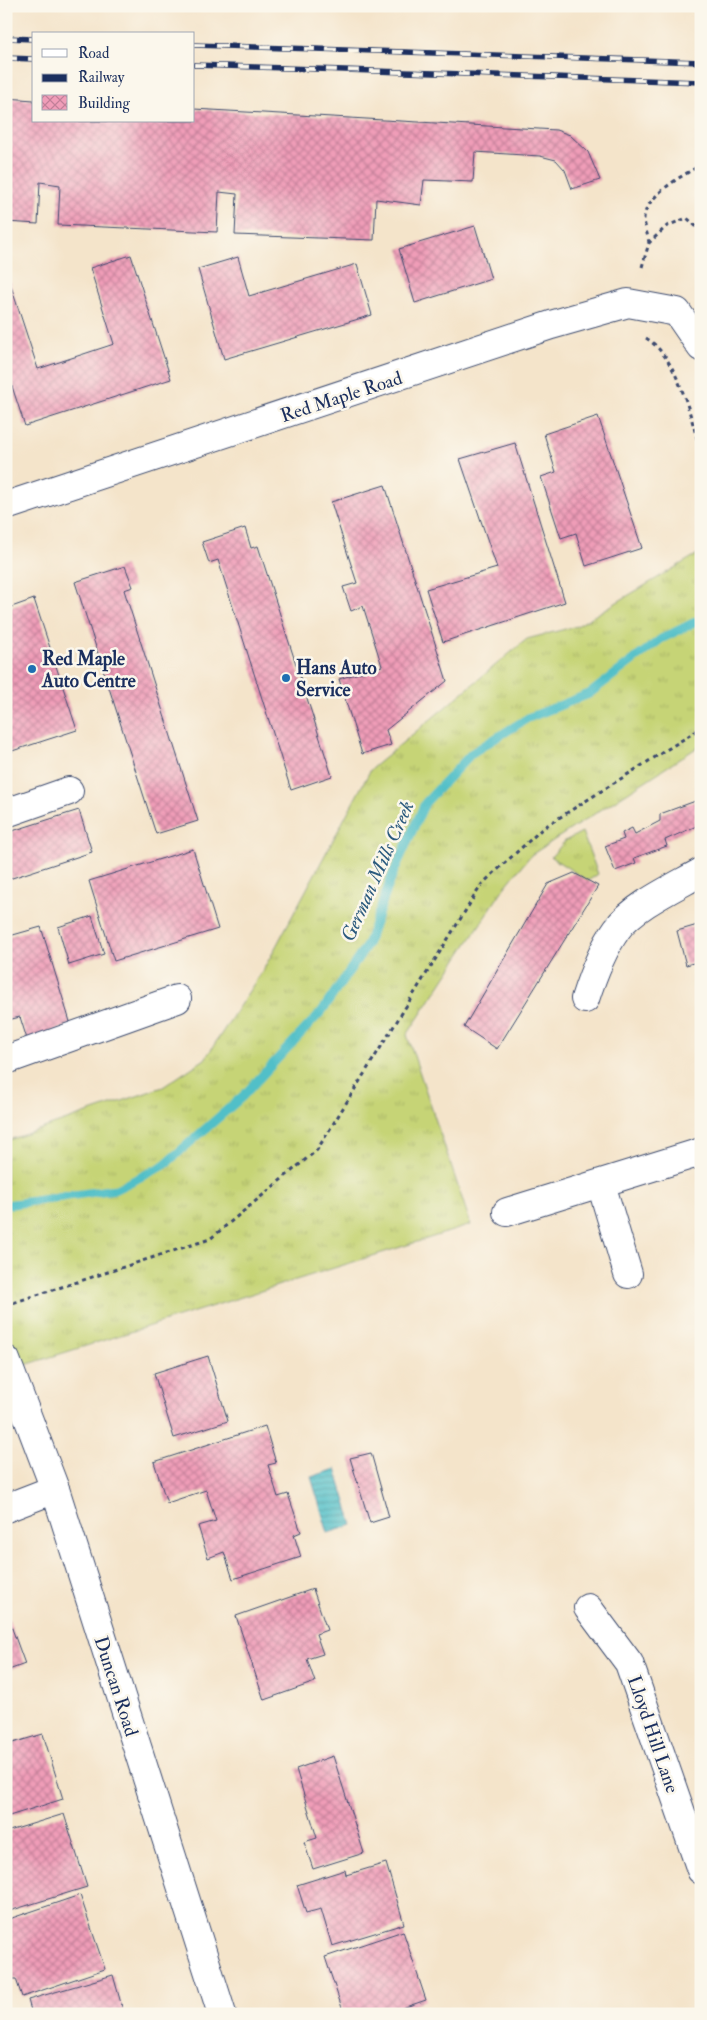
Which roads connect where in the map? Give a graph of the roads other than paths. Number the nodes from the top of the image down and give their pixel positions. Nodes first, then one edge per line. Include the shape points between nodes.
1 (701, 347) edge
2 (6, 506) edge
3 (69, 791) dead end
4 (6, 813) edge
5 (701, 872) edge
6 (177, 999) dead end
7 (584, 999) dead end
8 (6, 1060) edge
9 (701, 1152) edge
10 (601, 1184) junction
11 (507, 1212) dead end
12 (628, 1274) dead end
13 (6, 1360) edge
14 (55, 1489) junction
15 (6, 1508) edge
16 (588, 1608) dead end
17 (701, 1870) edge
18 (222, 2014) edge

1 - 2 street, Red Maple Road via 678,312 628,303 551,325
3 - 4 street
5 - 7 street via 646,903 618,927 597,963
6 - 8 street
9 - 10 street
10 - 11 street
10 - 12 street
13 - 14 street, Duncan Road
14 - 15 street
14 - 18 street, Duncan Road
16 - 17 street, Lloyd Hill Lane via 629,1663

